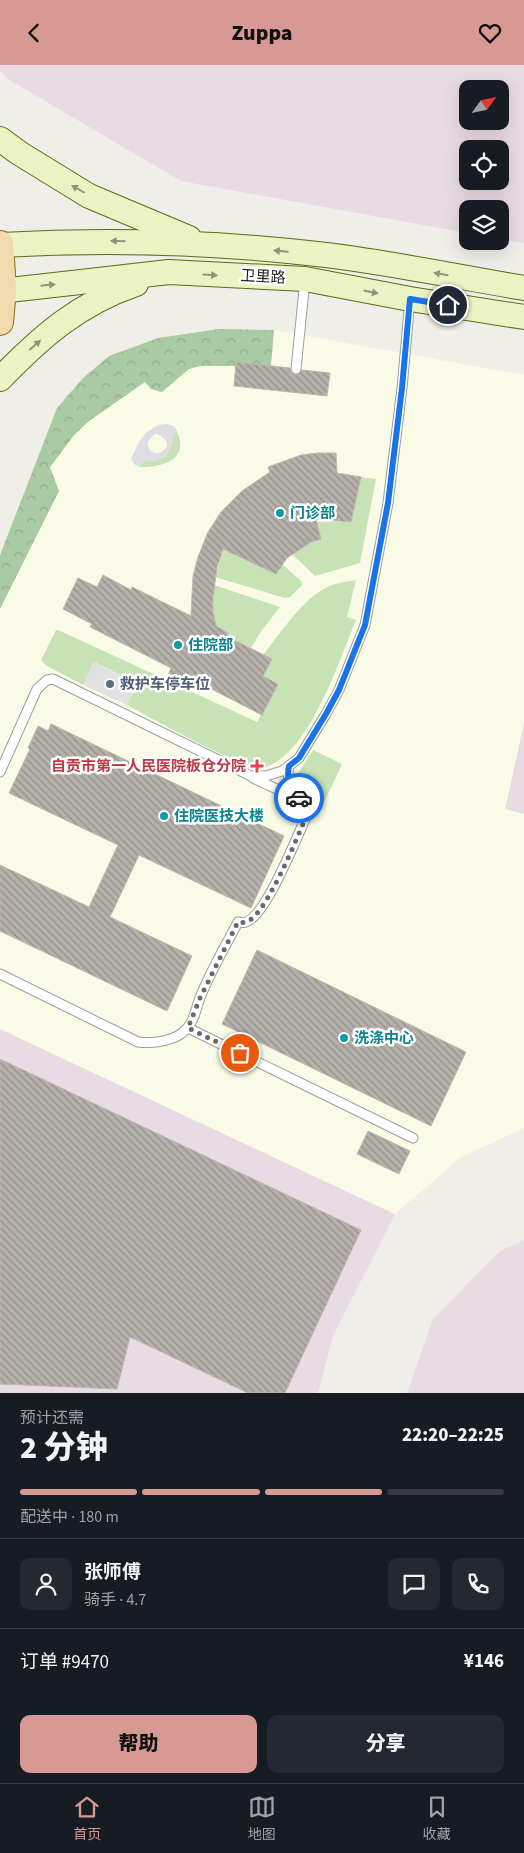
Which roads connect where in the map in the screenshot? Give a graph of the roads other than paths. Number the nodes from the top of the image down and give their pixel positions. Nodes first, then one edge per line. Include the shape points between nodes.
1 (0, 139) edge
2 (202, 244) junction
3 (0, 245) edge
4 (169, 273) junction
5 (305, 279) junction
6 (524, 288) edge
7 (1, 291) edge
8 (410, 299) junction
9 (524, 317) edge
10 (0, 322) edge
11 (296, 369) dead end
12 (0, 379) edge
13 (289, 766) junction
14 (0, 772) edge
15 (251, 776) junction
16 (302, 802) junction
17 (0, 974) edge
18 (188, 1028) junction
19 (413, 1138) dead end

2 -> 1 main road via 89,196
2 -> 3 main road, 卫里路 via 98,241
6 -> 2 main road, 卫里路 via 326,255
3 - 7 main road
4 -> 5 main road, 卫里路
7 -> 4 main road, 卫里路
12 -> 4 main road via 33,345 91,302
5 -> 8 main road, 卫里路
5 - 11 lane
7 - 10 main road
8 - 9 main road, 卫里路
8 - 13 lane via 388,503 365,625 339,690 299,758
13 - 15 lane via 266,776
13 - 16 lane via 288,780
14 - 15 lane via 37,689 53,679
15 - 16 lane
16 - 18 lane via 307,815 267,901 252,918 238,922
17 - 18 lane via 138,1042 160,1041 177,1036
18 - 19 lane

